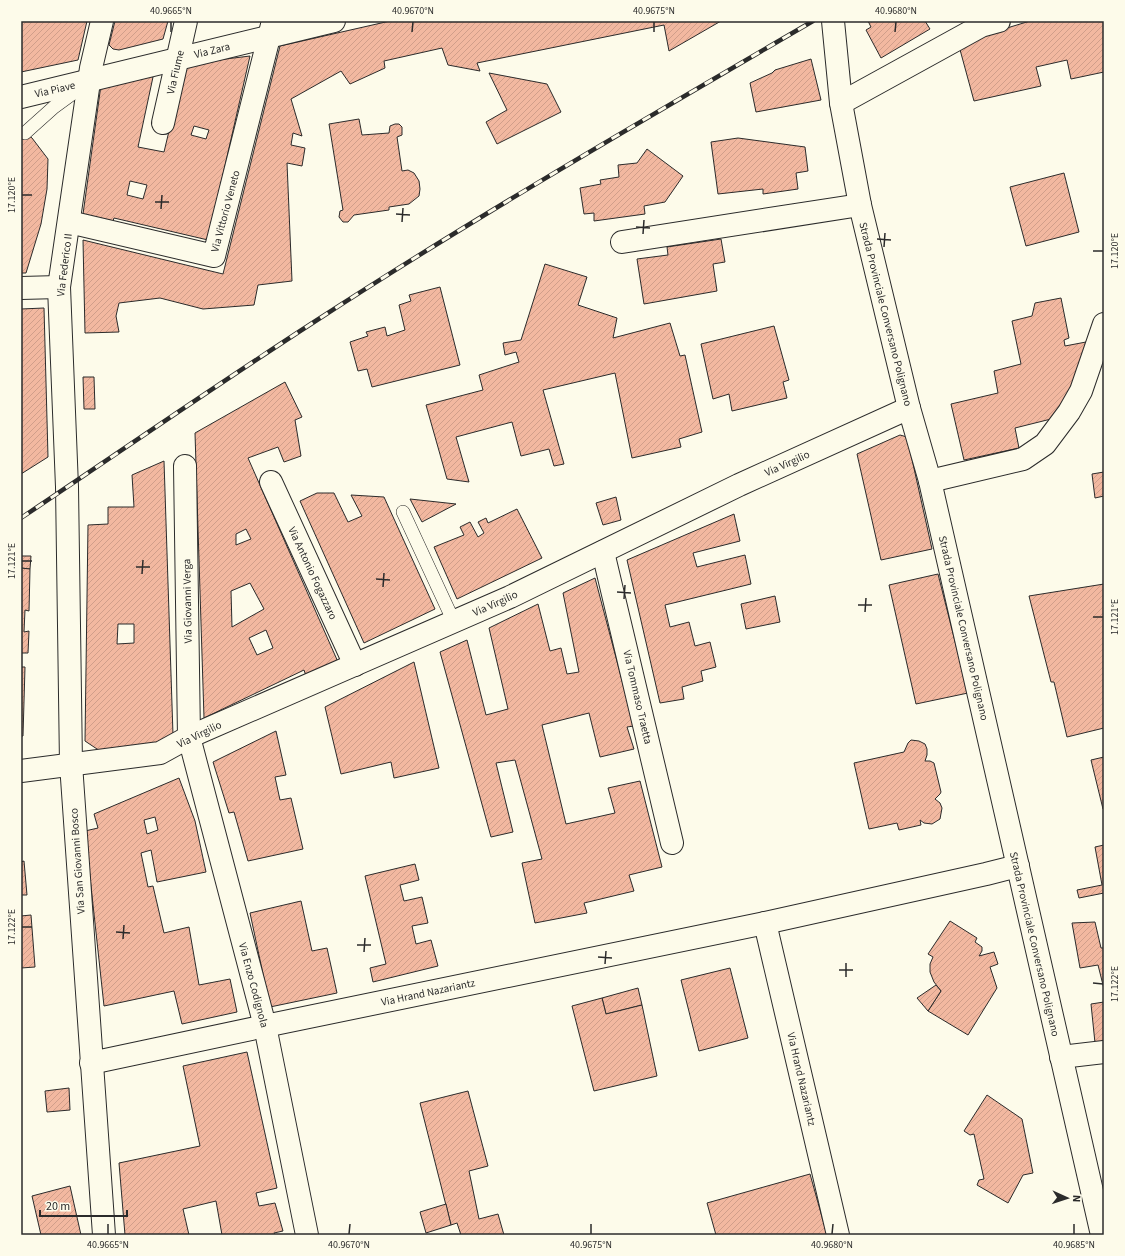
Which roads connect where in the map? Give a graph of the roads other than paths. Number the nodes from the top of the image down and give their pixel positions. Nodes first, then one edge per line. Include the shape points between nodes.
1 (102, 21) edge
2 (186, 21) edge
3 (334, 21) edge
4 (833, 21) edge
5 (999, 21) edge
6 (271, 29) edge
7 (178, 58) junction
8 (90, 74) junction
9 (21, 97) edge
10 (841, 103) junction
11 (163, 123) dead end
12 (25, 132) dead end
13 (860, 205) junction
14 (69, 222) junction
15 (622, 242) dead end
16 (59, 287) junction
17 (21, 288) edge
18 (1104, 324) edge
19 (909, 408) junction
20 (185, 466) dead end
21 (930, 481) junction
22 (271, 482) dead end
23 (68, 487) joint
24 (403, 512) dead end
25 (603, 552) junction
26 (454, 622) junction
27 (355, 665) junction
28 (189, 737) junction
29 (71, 764) junction
30 (21, 771) edge
31 (672, 843) dead end
32 (1018, 866) junction
33 (765, 923) junction
34 (265, 1026) junction
35 (1104, 1052) edge
36 (1061, 1057) junction
37 (91, 1064) junction
38 (104, 1235) edge
39 (307, 1235) edge
40 (838, 1235) edge
41 (1102, 1235) edge

1 - 8 street, Via Federico II
2 - 7 street, Via Fiume
3 - 6 street, Via Zara
4 - 10 street, Strada Provinciale Conversano Polignano
5 - 10 street via 981,26
6 - 7 street, Via Zara
6 - 14 street, Via Vittorio Veneto via 214,256
7 - 8 street, Via Zara
7 - 11 street, Via Fiume
8 - 9 street, Via Piave
8 - 12 lane
8 - 14 street, Via Federico II
10 - 13 street, Strada Provinciale Conversano Polignano
13 - 15 street
13 - 19 street, Strada Provinciale Conversano Polignano
14 - 16 street, Via Federico II
16 - 17 street
16 - 23 street, Via Federico II
18 - 21 street via 1081,391 1045,444 1023,459
19 - 21 street, Strada Provinciale Conversano Polignano
19 - 25 street, Via Virgilio via 739,485
20 - 28 street, Via Giovanni Verga
21 - 32 street, Strada Provinciale Conversano Polignano
22 - 27 street, Via Antonio Fogazzaro
23 - 29 street, Via San Giovanni Bosco
24 - 26 lane
25 - 26 street, Via Virgilio
25 - 31 street, Via Tommaso Traetta
26 - 27 street, Via Virgilio
27 - 28 street, Via Virgilio
28 - 29 street, Via Virgilio via 160,753
28 - 34 street, Via Enzo Codignola
29 - 30 street, Via Virgilio
29 - 37 street, Via San Giovanni Bosco
32 - 33 street, Via Hrand Nazariantz
32 - 36 street, Strada Provinciale Conversano Polignano
33 - 34 street, Via Hrand Nazariantz
33 - 40 street, Via Hrand Nazariantz
34 - 37 street, Via Hrand Nazariantz
34 - 39 street, Via Enzo Codignola
35 - 36 street
36 - 41 street, Strada Provinciale Conversano Polignano
37 - 38 street, Via San Giovanni Bosco

